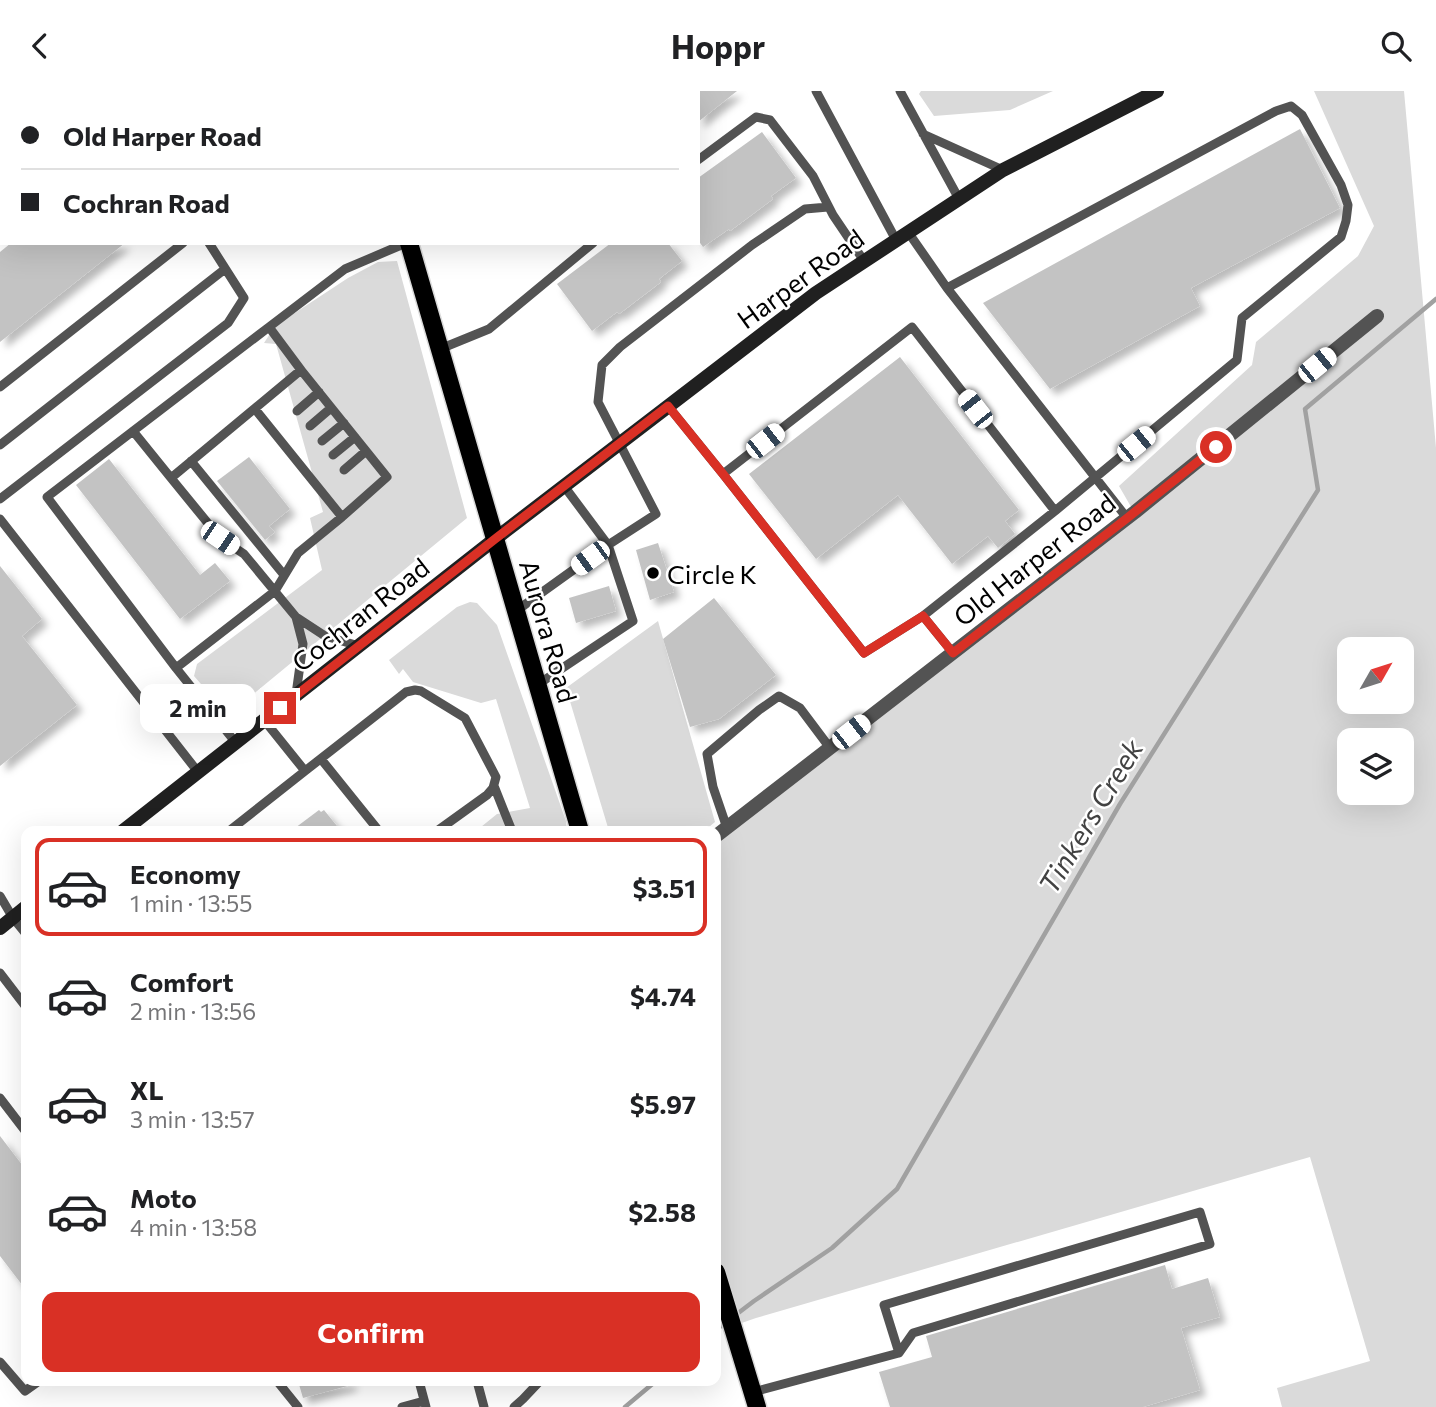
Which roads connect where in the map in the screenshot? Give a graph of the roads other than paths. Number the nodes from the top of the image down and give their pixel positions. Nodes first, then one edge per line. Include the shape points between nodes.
1 (816, 91) edge
2 (900, 91) edge
3 (1157, 91) edge
4 (923, 134) junction
5 (700, 159) edge
6 (1003, 170) junction
7 (959, 199) junction
8 (828, 207) junction
9 (902, 236) junction
10 (180, 245) edge
11 (210, 245) edge
12 (402, 245) edge
13 (408, 245) edge
14 (591, 245) edge
15 (864, 261) junction
16 (226, 269) junction
17 (947, 288) junction
18 (1377, 316) dead end
19 (269, 327) junction
20 (440, 349) junction
21 (301, 370) junction
22 (0, 387) edge
23 (319, 392) junction
24 (668, 406) junction
25 (331, 408) junction
26 (255, 409) junction
27 (297, 411) dead end
28 (282, 423) dead end
29 (344, 423) junction
30 (310, 426) dead end
31 (273, 431) junction
32 (133, 432) junction
33 (355, 437) junction
34 (322, 441) dead end
35 (620, 443) junction
36 (0, 445) edge
37 (366, 451) junction
38 (306, 454) dead end
39 (333, 455) dead end
40 (191, 461) junction
41 (297, 461) junction
42 (344, 470) dead end
43 (723, 474) junction
44 (1096, 477) junction
45 (171, 478) junction
46 (564, 486) junction
47 (0, 499) edge
48 (1055, 512) junction
49 (342, 517) junction
50 (0, 519) edge
51 (1126, 519) junction
52 (495, 539) junction
53 (608, 545) junction
54 (284, 575) junction
55 (275, 591) junction
56 (516, 611) junction
57 (923, 616) junction
58 (296, 617) junction
59 (359, 646) junction
60 (953, 653) junction
61 (176, 668) junction
62 (537, 685) junction
63 (295, 696) junction
64 (264, 720) junction
65 (236, 743) junction
66 (831, 748) junction
67 (321, 759) junction
68 (305, 771) junction
69 (198, 772) junction
70 (494, 786) junction
71 (129, 826) edge
72 (235, 826) edge
73 (375, 826) edge
74 (444, 826) edge
75 (510, 826) edge
76 (579, 826) edge
77 (720, 826) edge
78 (721, 832) edge
79 (0, 896) edge
80 (21, 911) edge
81 (13, 918) junction
82 (0, 928) edge
83 (21, 928) edge
84 (0, 973) edge
85 (21, 993) edge
86 (0, 1098) edge
87 (21, 1125) edge
88 (721, 1286) edge
89 (899, 1353) junction
90 (0, 1362) edge
91 (32, 1386) edge
92 (281, 1386) edge
93 (420, 1386) edge
94 (478, 1386) edge
95 (535, 1386) edge
96 (755, 1400) edge
97 (425, 1404) edge
98 (298, 1407) edge
99 (402, 1407) edge
100 (484, 1407) edge
101 (514, 1407) edge

1 - 9 lane
2 - 4 lane
3 - 6 street, Harper Road
4 - 6 lane
4 - 7 lane
5 - 8 lane via 756,117 771,120 813,176
6 - 7 street, Harper Road
7 - 9 street, Harper Road
8 - 15 lane
8 - 35 lane via 805,209 751,245 602,365 598,402
9 - 15 street, Harper Road
9 - 17 lane
10 - 22 lane
11 - 16 lane
12 - 19 lane via 345,269
13 - 20 main road, Aurora Road
14 - 20 lane via 489,329
15 - 24 street, Harper Road
16 - 36 lane
16 - 47 lane via 244,298 228,323
17 - 44 lane
17 - 44 lane via 1276,111 1291,106 1302,115 1349,205 1341,237 1242,317 1237,361
18 - 51 street, Old Harper Road
19 - 21 lane
19 - 32 lane
20 - 52 main road, Aurora Road
21 - 23 lane
21 - 26 lane
23 - 25 lane
23 - 27 lane
24 - 35 street, Harper Road
24 - 43 lane
25 - 29 lane
25 - 30 lane
26 - 31 lane
26 - 40 lane
28 - 31 lane
29 - 33 lane
29 - 34 lane
31 - 41 lane via 289,443
32 - 45 lane
32 - 61 lane via 47,497
33 - 37 lane
33 - 39 lane
35 - 46 street, Harper Road
35 - 53 lane via 656,514
37 - 42 lane
37 - 49 lane via 387,477
38 - 41 lane
40 - 45 lane
40 - 54 lane
41 - 49 lane via 312,472
43 - 48 lane via 912,327
43 - 57 lane via 864,653
44 - 48 lane
44 - 51 lane
45 - 55 lane via 220,538 244,554
46 - 52 street, Harper Road
46 - 53 lane
48 - 57 lane
49 - 54 lane via 298,553
50 - 69 lane
51 - 60 street, Old Harper Road
52 - 56 main road, Aurora Road
52 - 59 street, Cochran Road
53 - 56 lane
53 - 62 lane via 633,621
54 - 55 lane
55 - 58 lane
55 - 61 lane
56 - 62 main road, Aurora Road
57 - 60 lane
58 - 59 lane via 325,636
58 - 63 lane via 303,645
59 - 63 street, Cochran Road
60 - 66 street, Old Harper Road
61 - 65 lane
62 - 76 main road, Aurora Road
63 - 64 street, Cochran Road
64 - 65 street, Cochran Road
64 - 68 lane
65 - 69 street, Cochran Road
66 - 77 lane via 800,708 779,696 707,754
66 - 78 street, Old Harper Road
67 - 68 lane
67 - 70 lane via 406,692 415,690 465,718 496,777
67 - 73 lane
68 - 72 lane
69 - 71 street, Cochran Road
70 - 74 lane
70 - 75 lane
79 - 81 lane
80 - 81 street
81 - 82 street
81 - 83 lane
84 - 85 lane
86 - 87 lane
88 - 96 main road
89 - 89 lane via 884,1305 1200,1212 1210,1244 914,1333
89 - 96 lane
90 - 91 lane via 25,1391
92 - 98 lane
93 - 97 lane
94 - 100 lane
95 - 101 lane
97 - 99 lane

